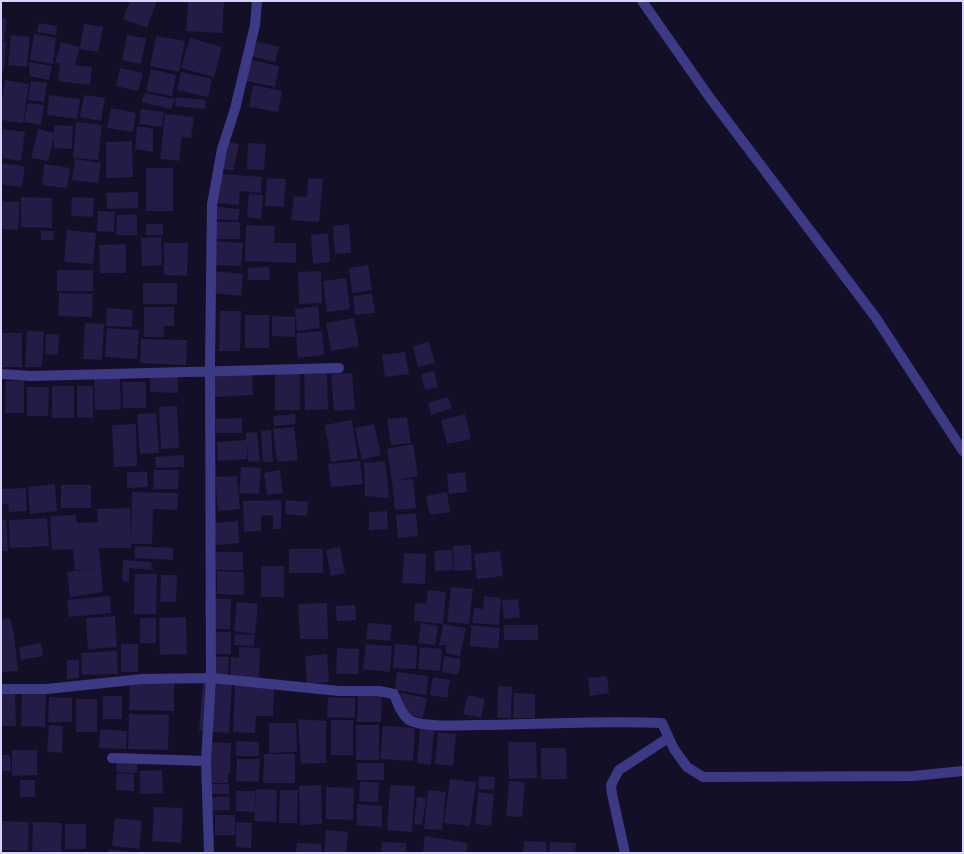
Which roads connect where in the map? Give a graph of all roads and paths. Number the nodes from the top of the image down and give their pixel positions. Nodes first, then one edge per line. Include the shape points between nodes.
1 (257, 1) edge
2 (642, 1) edge
3 (339, 368) dead end
4 (211, 372) junction
5 (1, 374) edge
6 (963, 451) edge
7 (211, 678) junction
8 (1, 689) edge
9 (668, 738) junction
10 (112, 758) dead end
11 (206, 761) junction
12 (963, 771) edge
13 (209, 853) edge
14 (625, 853) edge

1 - 4 street via 255,26 235,109 222,149 212,205
2 - 6 street via 710,98 876,318
3 - 4 street
4 - 5 street via 31,376
4 - 7 street
7 - 8 street via 142,679 47,688
7 - 9 street via 394,694 400,709 409,720 429,725 662,723
7 - 11 street
9 - 12 street via 687,767 703,777 913,776
9 - 14 street via 619,770 611,785
10 - 11 street
11 - 13 street

